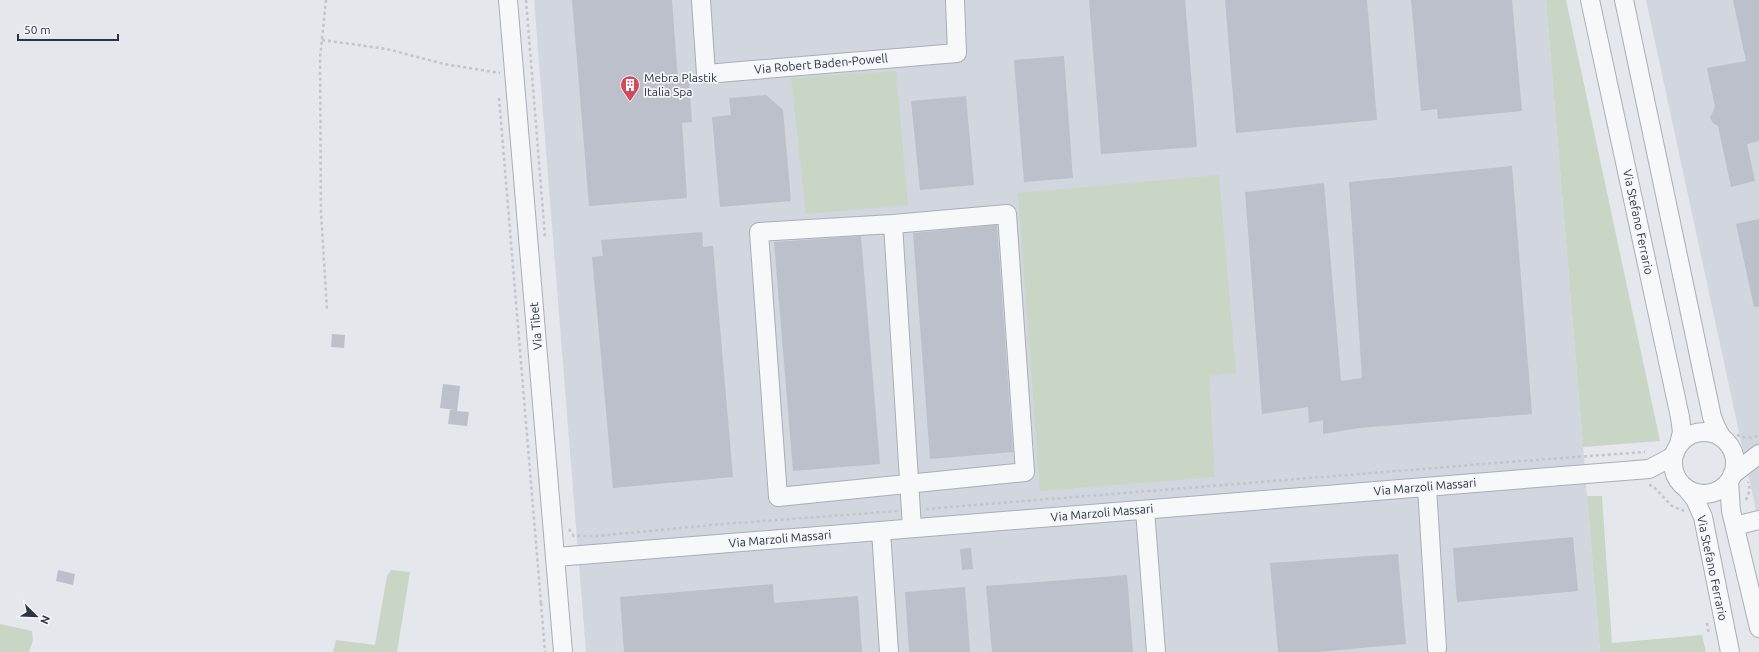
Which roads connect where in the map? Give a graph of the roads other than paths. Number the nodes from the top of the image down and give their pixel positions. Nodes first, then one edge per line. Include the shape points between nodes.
1 (508, 0) edge
2 (701, 0) edge
3 (955, 0) edge
4 (1590, 0) edge
5 (1624, 0) edge
6 (893, 224) junction
7 (1726, 441) junction
8 (1677, 449) junction
9 (1759, 453) edge
10 (1649, 460) junction
11 (1731, 478) junction
12 (909, 483) junction
13 (1682, 484) junction
14 (1427, 487) junction
15 (1145, 510) junction
16 (1759, 520) edge
17 (1735, 526) junction
18 (912, 528) junction
19 (881, 531) junction
20 (556, 557) junction
21 (1759, 627) edge
22 (1437, 648) dead end
23 (563, 652) edge
24 (889, 652) edge
25 (1156, 652) edge
26 (1730, 652) edge

1 - 20 street, Via Tibet via 505,74
2 - 3 street, Via Robert Baden-Powell via 706,74 957,53
4 - 8 street, Via Stefano Ferrario via 1680,416 1682,432
5 - 7 street via 1712,417
6 - 12 street
6 - 12 street via 1007,214 1025,472
6 - 12 street via 759,232 778,496
7 - 8 street via 1714,433 1695,433 1686,437
7 - 9 street
7 - 11 street via 1734,453 1735,463
8 - 10 street, Via Marzoli Massari via 1664,462
8 - 13 street via 1673,463
9 - 11 street
10 - 13 street, Via Marzoli Massari
10 - 14 street, Via Marzoli Massari
11 - 13 street via 1722,488 1709,493 1695,492
11 - 17 street via 1731,511
12 - 18 street
13 - 26 street, Via Stefano Ferrario via 1695,499 1703,517
14 - 15 street, Via Marzoli Massari
14 - 22 street
15 - 18 street, Via Marzoli Massari
15 - 25 street
16 - 17 street
17 - 21 street
18 - 19 street, Via Marzoli Massari
19 - 20 street, Via Marzoli Massari
19 - 24 street
20 - 23 street, Via Tibet

